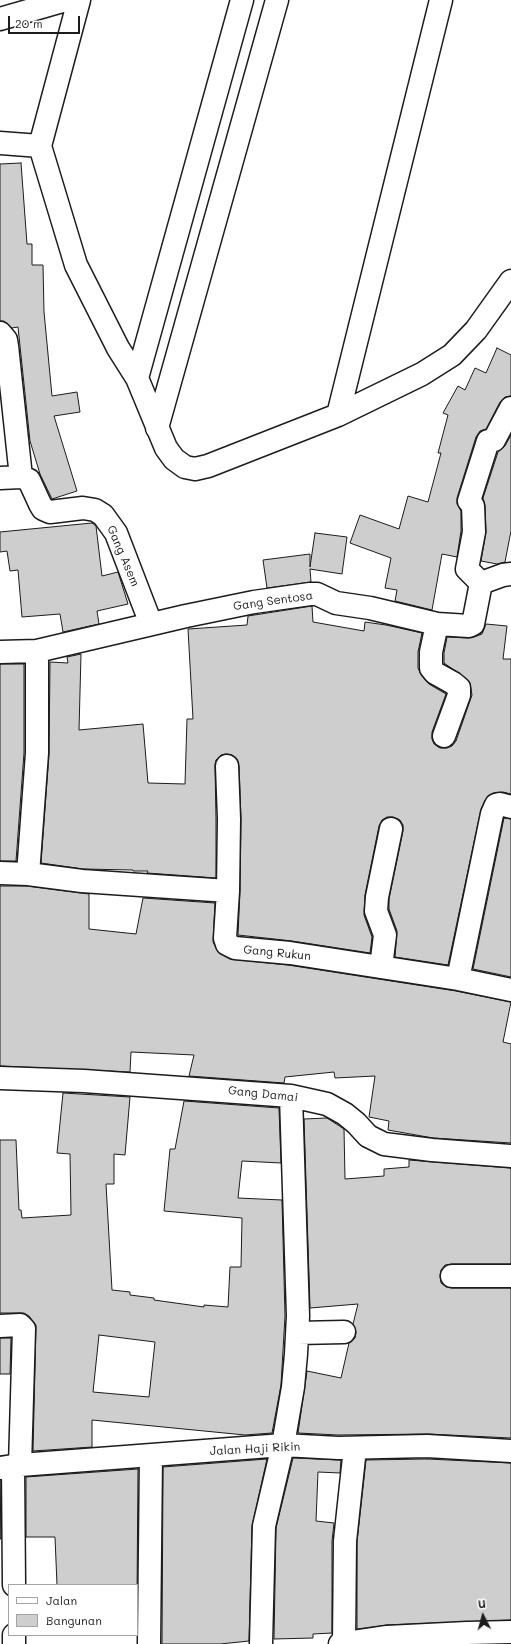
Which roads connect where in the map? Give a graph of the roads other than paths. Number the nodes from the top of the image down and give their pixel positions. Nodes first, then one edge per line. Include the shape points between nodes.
1 (66, 0) edge
2 (79, 0) edge
3 (242, 0) edge
4 (277, 0) edge
5 (440, 0) edge
6 (0, 19) edge
7 (0, 143) edge
8 (40, 146) junction
9 (511, 281) edge
10 (0, 333) edge
11 (137, 378) junction
12 (7, 410) edge
13 (509, 411) edge
14 (338, 415) junction
15 (157, 428) junction
16 (11, 478) edge
17 (511, 574) edge
18 (481, 583) junction
19 (151, 624) junction
20 (437, 624) junction
21 (37, 651) junction
22 (0, 652) edge
23 (444, 736) dead end
24 (227, 766) dead end
25 (505, 806) edge
26 (391, 829) dead end
27 (0, 873) edge
28 (28, 874) junction
29 (228, 891) junction
30 (381, 967) junction
31 (458, 979) junction
32 (511, 990) edge
33 (0, 1078) edge
34 (291, 1096) junction
35 (511, 1156) edge
36 (452, 1276) dead end
37 (511, 1276) edge
38 (0, 1326) edge
39 (344, 1332) dead end
40 (298, 1333) junction
41 (283, 1445) junction
42 (355, 1448) junction
43 (511, 1451) edge
44 (150, 1456) junction
45 (11, 1466) edge
46 (14, 1584) edge
47 (511, 1632) edge
48 (149, 1644) edge
49 (261, 1644) edge
50 (340, 1644) edge
51 (344, 1644) edge

1 - 6 street
2 - 8 street
3 - 11 street
4 - 15 street
5 - 14 street
7 - 8 street
8 - 11 street via 76,265 118,348
9 - 14 street via 476,330 452,355 422,374
10 - 12 street via 7,346
11 - 15 street
12 - 16 street
13 - 18 street via 494,440 488,441 469,501 473,506 474,532 467,569
14 - 15 street via 195,469 185,467 174,459
16 - 19 street, Gang Asem via 29,480 43,509 50,512 83,508 94,510 107,520 116,533
17 - 18 street
18 - 20 street, Gang Sentosa via 473,624
19 - 20 street, Gang Sentosa via 254,602 317,594 336,603 370,608
19 - 21 street, Gang Sentosa
20 - 23 street via 431,652 431,668 459,688 459,695
21 - 22 street, Gang Sentosa
21 - 28 street via 37,753
24 - 29 street, Gang Rukun
25 - 31 street via 496,805 492,814
26 - 30 street via 376,897 376,911 385,935
27 - 28 street
28 - 29 street via 82,881
29 - 30 street, Gang Rukun via 225,938 231,947
30 - 31 street, Gang Rukun
31 - 32 street, Gang Rukun
33 - 34 street, Gang Damai via 84,1081
34 - 35 street, Gang Damai via 327,1104 345,1114 368,1136 384,1144
34 - 40 street
36 - 37 street
38 - 45 street via 20,1325 24,1329
39 - 40 street
40 - 41 street via 293,1387
41 - 42 street, Jalan Haji Rikin
41 - 44 street, Jalan Haji Rikin
41 - 49 street via 264,1526
42 - 43 street, Jalan Haji Rikin via 428,1446
42 - 51 street via 345,1541
44 - 45 street, Jalan Haji Rikin
44 - 48 street
45 - 46 street
47 - 51 street via 387,1637
50 - 51 street

